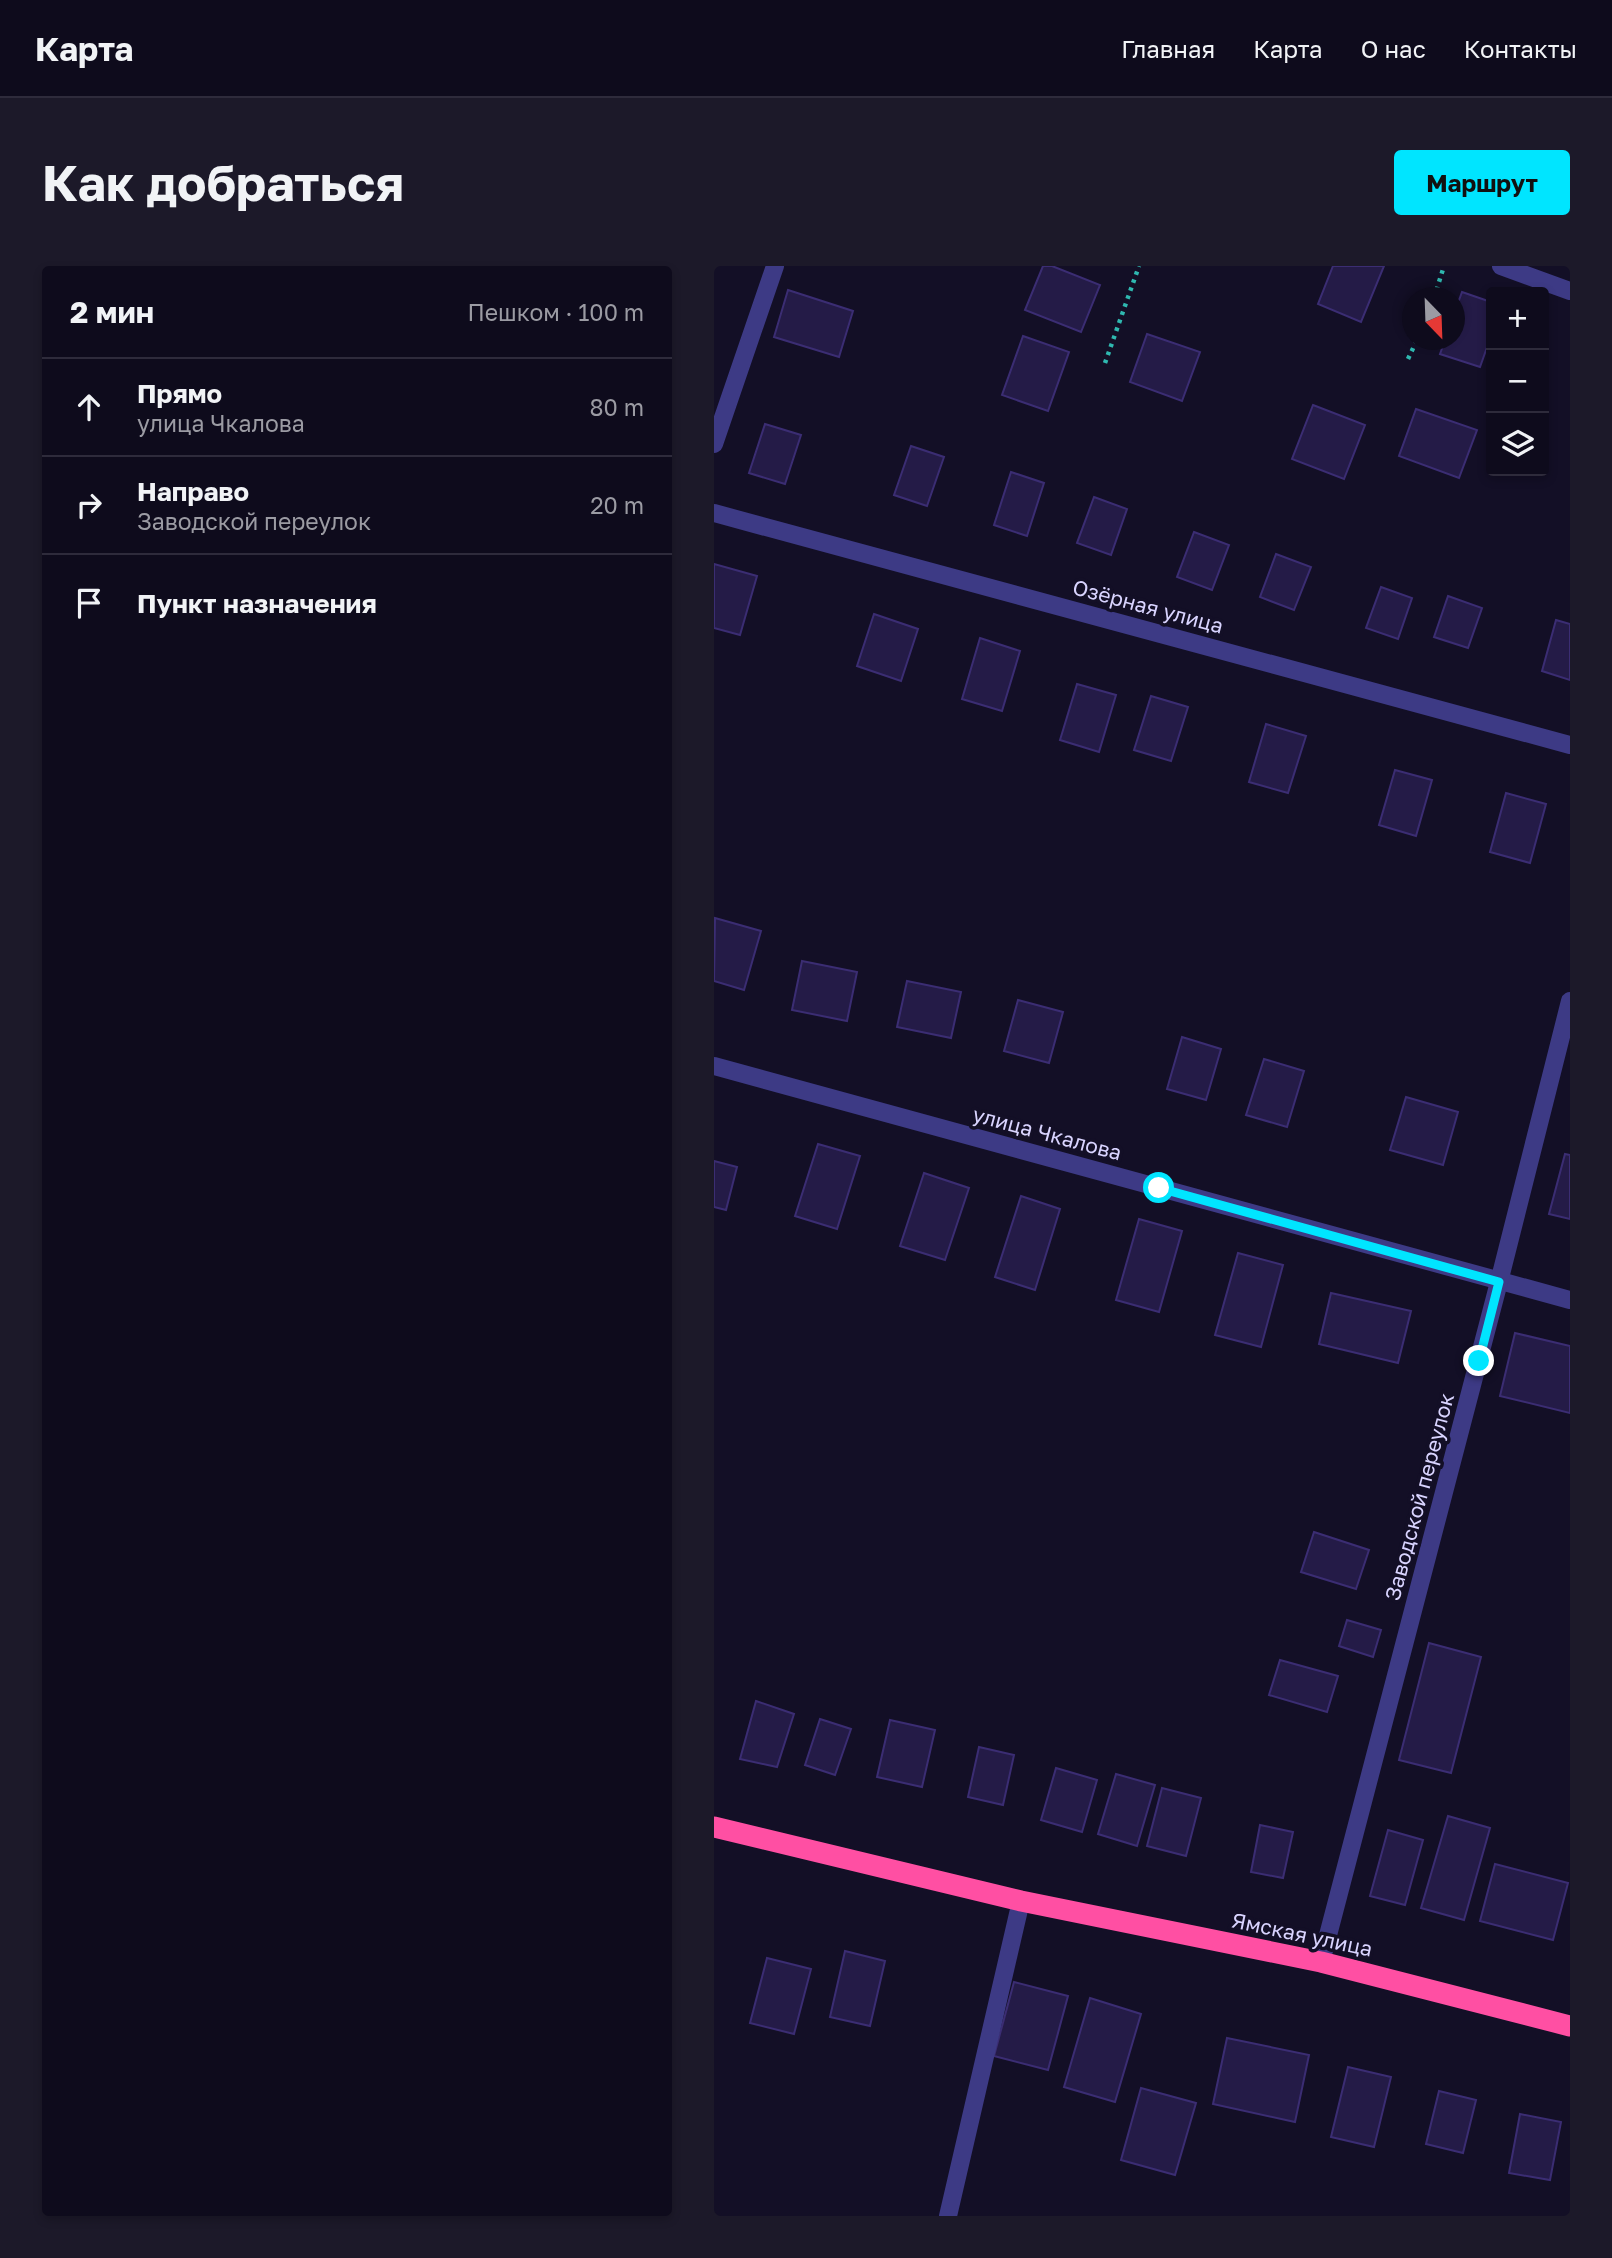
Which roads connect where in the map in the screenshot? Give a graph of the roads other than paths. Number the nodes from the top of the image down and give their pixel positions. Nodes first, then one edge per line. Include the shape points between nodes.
1 (775, 266) edge
2 (1501, 266) edge
3 (1570, 290) edge
4 (714, 444) edge
5 (714, 513) edge
6 (1570, 745) edge
7 (1570, 1002) edge
8 (714, 1066) edge
9 (1499, 1282) junction
10 (1570, 1300) edge
11 (714, 1827) edge
12 (1021, 1901) junction
13 (1321, 1962) junction
14 (1570, 2026) edge
15 (947, 2216) edge

1 - 4 street
2 - 3 street
5 - 6 street, Озёрная улица
7 - 9 street, Заводской переулок
8 - 9 street, улица Чкалова
9 - 10 street, улица Чкалова
9 - 13 street, Заводской переулок
11 - 12 highway, Ямская улица
12 - 13 highway, Ямская улица
12 - 15 street
13 - 14 highway, Ямская улица

